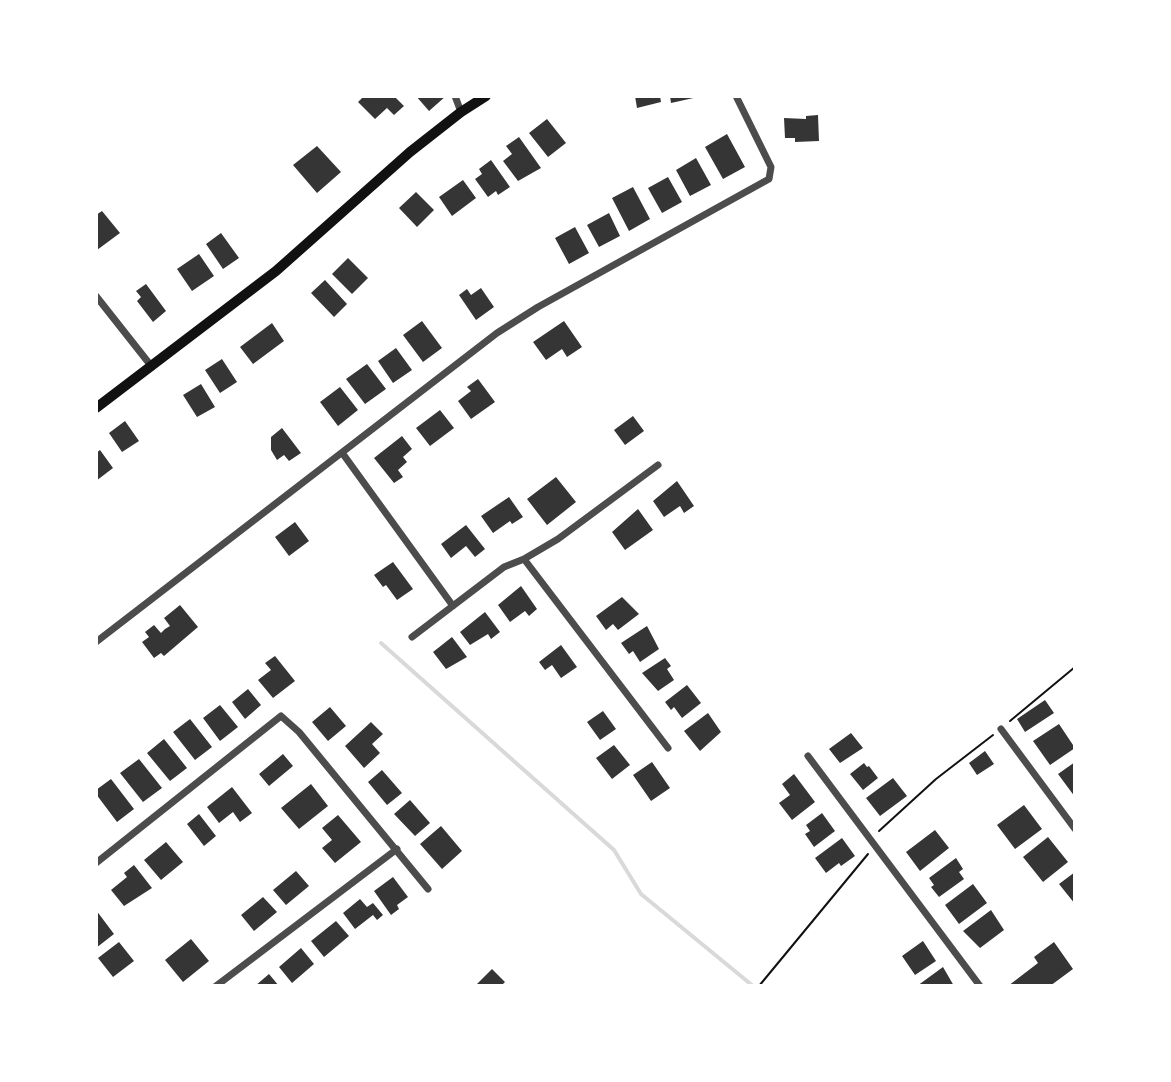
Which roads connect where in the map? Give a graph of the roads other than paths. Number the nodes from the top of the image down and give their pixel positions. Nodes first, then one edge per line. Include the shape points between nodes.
1 (455, 96) edge
2 (486, 96) edge
3 (736, 96) edge
4 (461, 112) junction
5 (96, 296) edge
6 (152, 367) junction
7 (96, 408) edge
8 (343, 454) junction
9 (658, 465) dead end
10 (524, 559) junction
11 (453, 606) junction
12 (412, 637) dead end
13 (96, 642) edge
14 (1001, 729) road end
15 (668, 748) dead end
16 (808, 756) dead end
17 (1075, 829) edge
18 (397, 849) junction
19 (96, 863) edge
20 (428, 889) dead end
21 (216, 986) edge
22 (980, 986) edge

1 - 4 street
2 - 4 main road
3 - 8 street via 771,167 769,179 497,333
4 - 6 main road via 276,271
5 - 6 street
6 - 7 main road
8 - 11 street
8 - 13 street
9 - 10 street
10 - 11 street via 504,567
10 - 15 street
11 - 12 street
14 - 17 street
16 - 22 street
18 - 19 street via 281,716
18 - 20 street
18 - 21 street

